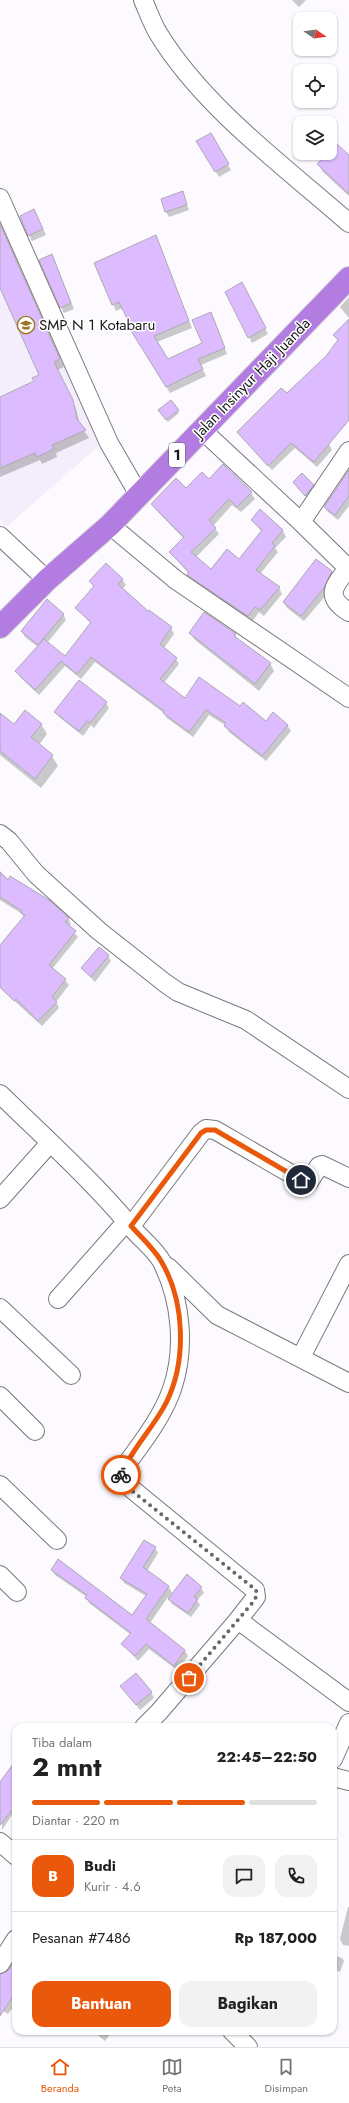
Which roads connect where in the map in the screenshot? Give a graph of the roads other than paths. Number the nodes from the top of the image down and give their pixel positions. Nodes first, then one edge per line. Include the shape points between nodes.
1 (143, 0) edge
2 (0, 198) edge
3 (349, 223) edge
4 (349, 278) edge
5 (202, 430) junction
6 (349, 451) edge
7 (139, 495) junction
8 (301, 522) junction
9 (110, 525) junction
10 (0, 536) edge
11 (349, 567) edge
12 (47, 580) junction
13 (349, 612) edge
14 (0, 627) edge
15 (349, 698) edge
16 (0, 834) edge
17 (349, 1089) edge
18 (0, 1094) edge
19 (50, 1143) junction
20 (349, 1178) edge
21 (0, 1199) edge
22 (129, 1224) junction
23 (161, 1260) junction
24 (349, 1264) edge
25 (58, 1299) dead end
26 (0, 1308) edge
27 (301, 1357) junction
28 (71, 1375) dead end
29 (349, 1383) edge
30 (0, 1396) edge
31 (35, 1431) dead end
32 (0, 1485) edge
33 (58, 1540) dead end
34 (0, 1575) edge
35 (17, 1592) dead end
36 (238, 1620) junction
37 (349, 1702) edge
38 (148, 1723) edge
39 (349, 1724) edge
40 (337, 1750) edge
41 (337, 1778) edge
42 (349, 1780) edge
43 (0, 1842) edge
44 (12, 1852) edge
45 (12, 1945) edge
46 (0, 1964) edge
47 (236, 2035) edge
48 (248, 2047) edge

1 - 3 street via 157,32 185,72 225,115
2 - 7 street via 109,443
4 - 5 highway, Jalan Insinyur Haji Juanda / 1
5 - 7 highway, Jalan Insinyur Haji Juanda / 1
5 - 8 street
6 - 8 street
7 - 9 highway, Jalan Insinyur Haji Juanda / 1
8 - 11 street
9 - 12 highway, Jalan Insinyur Haji Juanda / 1
9 - 15 street via 176,580
10 - 12 street
11 - 13 street via 334,587 334,598 338,605
12 - 14 highway, Jalan Insinyur Haji Juanda / 1
16 - 17 street via 9,841 36,874 99,931 165,983 178,992 246,1020
18 - 19 street
19 - 21 street
19 - 22 street
20 - 22 street via 322,1165 309,1182 305,1182 215,1130 206,1130
22 - 23 street
22 - 25 street
23 - 27 street via 217,1315
23 - 36 street via 172,1284 179,1309 180,1345 177,1369 166,1402 123,1469 122,1481 256,1590 256,1597
24 - 27 street
26 - 28 street
27 - 29 street
30 - 31 street
32 - 33 street
34 - 35 street
36 - 37 street
36 - 38 street
39 - 40 street
41 - 42 street
43 - 44 street
45 - 46 street
47 - 48 street

